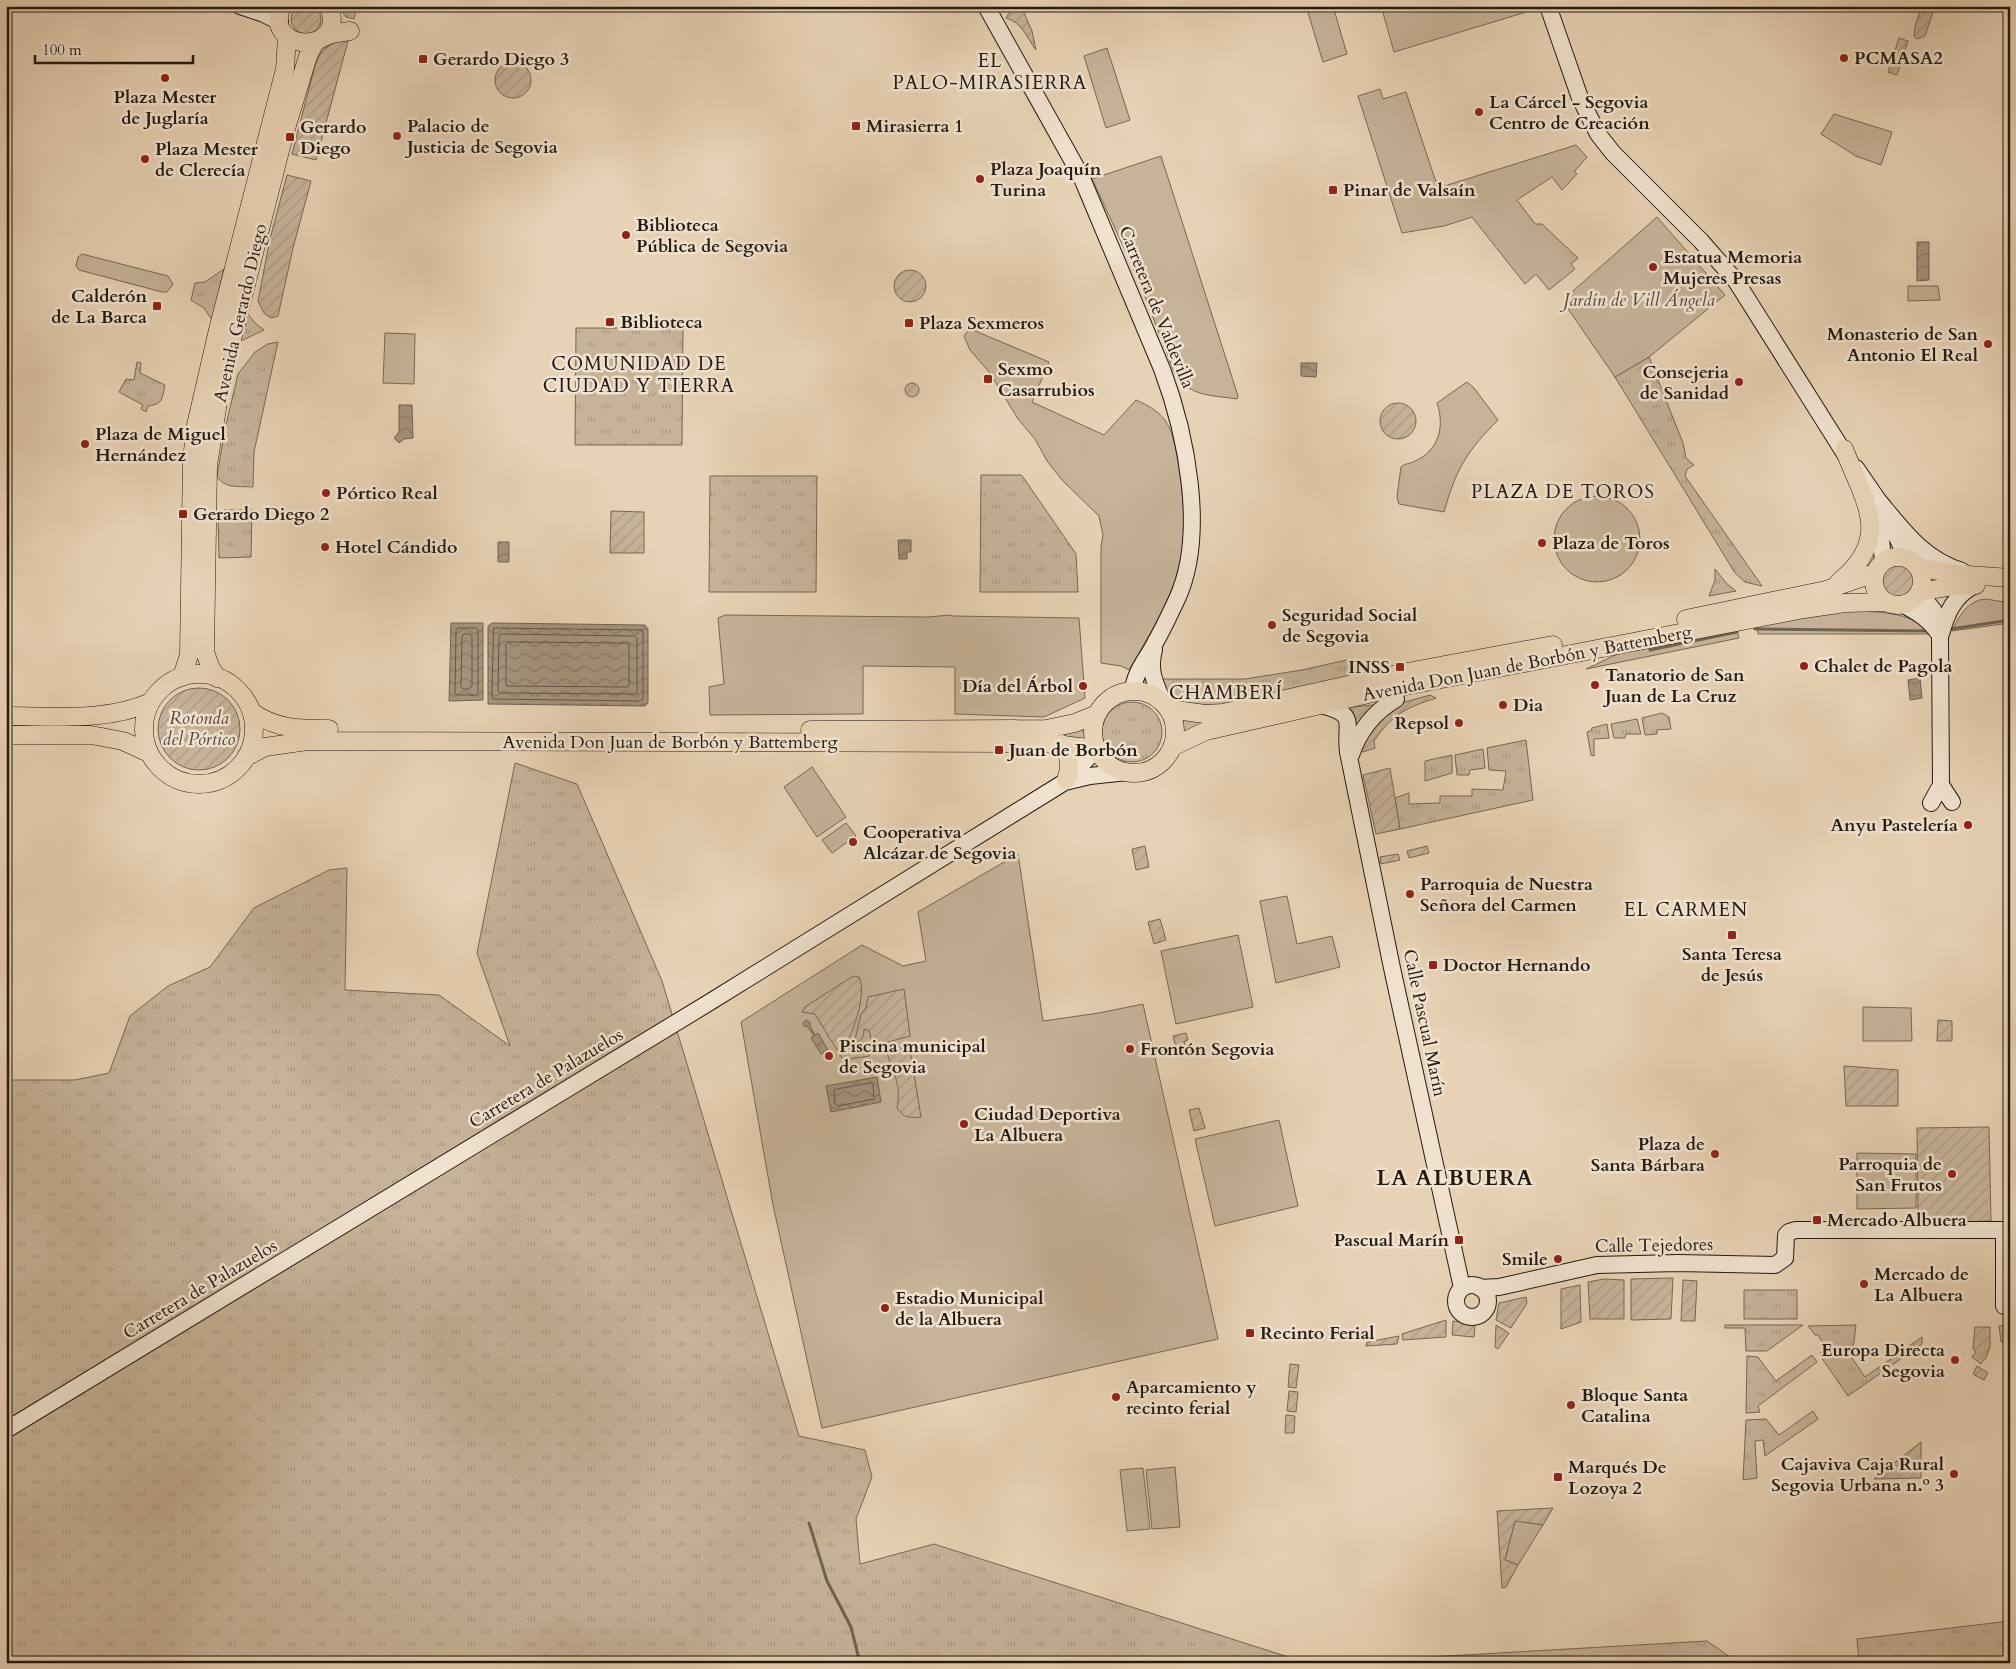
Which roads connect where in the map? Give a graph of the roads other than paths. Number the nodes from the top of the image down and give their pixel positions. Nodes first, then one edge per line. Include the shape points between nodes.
1 (240, 6) edge
2 (986, 6) edge
3 (1548, 6) edge
4 (330, 9) edge
5 (283, 21) edge
6 (318, 40) junction
7 (1844, 450) junction
8 (1878, 500) junction
9 (1913, 563) junction
10 (1879, 567) junction
11 (2010, 578) edge
12 (1981, 581) junction
13 (2010, 588) edge
14 (1830, 589) junction
15 (1919, 592) junction
16 (1894, 603) junction
17 (1940, 636) junction
18 (1156, 643) junction
19 (182, 677) junction
20 (218, 678) junction
21 (1133, 691) junction
22 (1396, 699) dead end
23 (152, 702) junction
24 (1321, 705) junction
25 (1166, 707) junction
26 (251, 711) junction
27 (1097, 714) junction
28 (6, 716) edge
29 (6, 735) edge
30 (1062, 744) junction
31 (1172, 747) junction
32 (1097, 749) junction
33 (149, 753) junction
34 (246, 757) junction
35 (1350, 763) junction
36 (1127, 772) junction
37 (1064, 781) junction
38 (1941, 785) junction
39 (1952, 802) dead end
40 (1931, 803) dead end
41 (1462, 1288) junction
42 (1489, 1291) junction
43 (2007, 1306) edge
44 (6, 1430) edge

1 - 5 street
2 - 18 street, Carretera de Valdevilla via 1082,176 1173,401 1185,454 1191,544 1180,593
3 - 7 street via 1580,98 1598,134 1736,281
4 - 6 main road via 350,31
5 - 6 main road via 300,43
5 - 19 main road, Avenida Gerardo Diego via 285,69 196,425 192,459 188,655
6 - 20 main road, Avenida Gerardo Diego via 308,56 284,135 221,383 209,456 205,652
7 - 8 street
7 - 10 street via 1874,506 1882,541
7 - 14 main road via 1867,507 1872,535 1868,549 1857,565
8 - 9 street
8 - 12 street via 1922,550 1947,566
9 - 10 main road via 1893,557
9 - 12 main road
9 - 15 main road via 1922,578
10 - 14 main road, Avenida Don Juan de Borbón y Battemberg
10 - 16 main road via 1874,581 1875,590 1880,597
11 - 12 main road
12 - 13 main road
12 - 15 main road
12 - 17 street via 1959,596 1948,609
14 - 25 main road, Avenida Don Juan de Borbón y Battemberg via 1223,713 1205,714
15 - 16 main road via 1913,600
15 - 17 street via 1934,612
16 - 17 street via 1924,618
16 - 24 main road, Avenida Don Juan de Borbón y Battemberg via 1845,603 1804,609
17 - 38 street
18 - 21 street, Carretera de Valdevilla via 1134,682
18 - 25 street, Carretera de Valdevilla via 1151,672
19 - 20 main road via 200,674
19 - 23 main road via 165,687
20 - 26 main road via 238,690
21 - 25 main road via 1151,694
21 - 27 main road via 1114,696
22 - 35 street via 1366,726
23 - 28 main road via 111,714
23 - 33 main road via 144,727
24 - 31 main road, Avenida Don Juan de Borbón y Battemberg via 1206,731
24 - 35 street, Calle Pascual Marín via 1337,709 1345,717 1349,727 1347,746
25 - 31 main road via 1174,728
26 - 27 main road, Avenida Don Juan de Borbón y Battemberg via 271,724 307,729 1020,729 1058,727
26 - 34 main road via 254,735
27 - 32 main road via 1093,732
29 - 33 main road via 91,735 123,741
30 - 32 main road, Avenida Don Juan de Borbón y Battemberg
30 - 34 main road, Avenida Don Juan de Borbón y Battemberg via 307,742 265,748
30 - 37 main road via 1070,766
31 - 36 main road via 1163,761 1154,767
32 - 36 main road via 1110,764
32 - 37 street, Carretera de Palazuelos
33 - 34 main road via 155,763 173,778 196,784 220,780 239,767
35 - 41 street, Calle Pascual Marín
36 - 37 street
37 - 44 street, Carretera de Palazuelos via 695,1011
38 - 39 street
38 - 40 street
41 - 42 street via 1471,1285
41 - 42 street via 1456,1304 1466,1315 1473,1316 1486,1308
42 - 43 street, Calle Tejedores via 1597,1265 1773,1265 1786,1256 1786,1238 1789,1232 1796,1230 2004,1230

